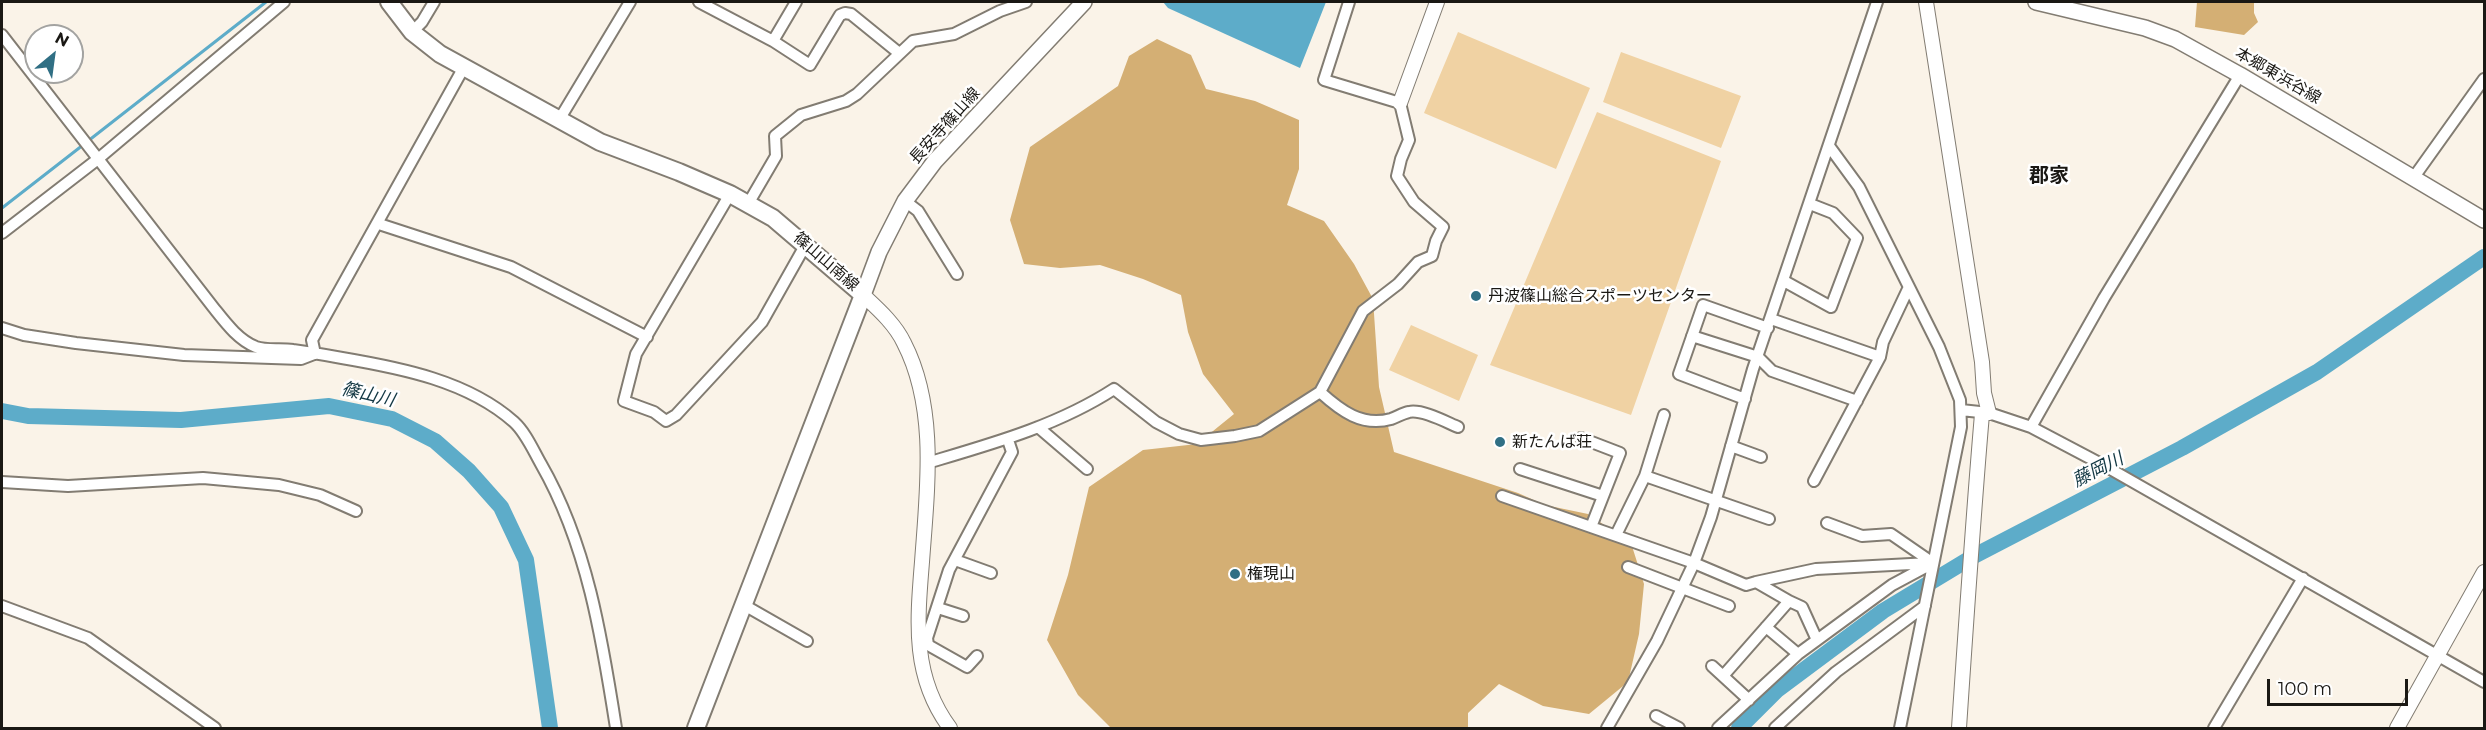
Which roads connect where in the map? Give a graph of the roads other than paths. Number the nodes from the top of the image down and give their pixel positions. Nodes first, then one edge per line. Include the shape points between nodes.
1 (284, 2) edge
2 (379, 2) edge
3 (434, 2) edge
4 (630, 2) edge
5 (699, 2) edge
6 (796, 2) edge
7 (1026, 2) edge
8 (1084, 2) edge
9 (1349, 2) edge
10 (1437, 2) edge
11 (1877, 2) edge
12 (1926, 2) edge
13 (2036, 2) edge
14 (392, 7) edge
15 (412, 32) junction
16 (2, 35) edge
17 (773, 41) junction
18 (899, 53) junction
19 (464, 67) junction
20 (2240, 75) junction
21 (2484, 80) edge
22 (1400, 102) junction
23 (559, 120) junction
24 (1829, 146) junction
25 (98, 159) junction
26 (2414, 177) junction
27 (730, 194) junction
28 (905, 201) junction
29 (748, 204) junction
30 (1810, 204) junction
31 (2484, 220) edge
32 (379, 224) junction
33 (2, 233) edge
34 (806, 244) junction
35 (957, 274) dead end
36 (1784, 282) junction
37 (1909, 287) junction
38 (863, 294) junction
39 (1769, 323) junction
40 (2, 328) edge
41 (1692, 336) junction
42 (647, 337) junction
43 (315, 354) junction
44 (1758, 357) junction
45 (1880, 357) junction
46 (1320, 392) junction
47 (1745, 399) junction
48 (1857, 402) junction
49 (1961, 410) junction
50 (1985, 414) junction
51 (1664, 415) dead end
52 (1038, 427) junction
53 (1458, 427) dead end
54 (2031, 427) junction
55 (1581, 438) dead end
56 (1008, 440) junction
57 (1731, 446) junction
58 (1761, 457) dead end
59 (927, 463) junction
60 (1087, 469) dead end
61 (1520, 469) dead end
62 (1645, 476) junction
63 (1814, 481) dead end
64 (2, 482) edge
65 (1502, 496) dead end
66 (1603, 496) junction
67 (1716, 500) junction
68 (356, 511) dead end
69 (1769, 519) dead end
70 (1827, 523) dead end
71 (1591, 527) junction
72 (1616, 535) junction
73 (955, 560) junction
74 (1694, 563) junction
75 (1932, 566) junction
76 (1628, 567) dead end
77 (2484, 572) edge
78 (991, 573) dead end
79 (2303, 578) junction
80 (1756, 582) junction
81 (1682, 588) junction
82 (1789, 601) junction
83 (1926, 603) junction
84 (744, 605) junction
85 (2, 606) edge
86 (1729, 606) dead end
87 (938, 608) junction
88 (963, 616) dead end
89 (1766, 627) junction
90 (922, 637) junction
91 (1817, 640) junction
92 (807, 641) dead end
93 (1798, 654) junction
94 (977, 656) dead end
95 (2438, 656) junction
96 (1712, 666) dead end
97 (1723, 675) junction
98 (2484, 682) edge
99 (1749, 700) junction
100 (1656, 716) dead end
101 (214, 729) edge
102 (615, 729) edge
103 (696, 729) edge
104 (950, 729) edge
105 (1606, 729) edge
106 (1679, 729) edge
107 (1718, 729) edge
108 (1775, 729) edge
109 (1900, 729) edge
110 (1959, 729) edge
111 (2214, 729) edge
112 (2397, 729) edge

1 - 25 street
2 - 14 street
3 - 15 street
4 - 23 street
5 - 17 street
6 - 17 street
7 - 18 street via 954,34 913,41
8 - 28 main road, 長安寺篠山線 via 934,162
9 - 22 street via 1324,80
10 - 22 street
11 - 24 street
12 - 50 street via 1982,363
13 - 20 main road, 本郷東浜谷線 via 2145,28 2175,39
14 - 15 main road, 篠山山南線
15 - 19 main road, 篠山山南線
16 - 25 street
17 - 18 street via 810,65 845,12
18 - 29 street via 846,101 801,116 775,136 776,156
19 - 23 main road, 篠山山南線
19 - 32 street
20 - 26 main road, 本郷東浜谷線
20 - 54 street via 2104,298
21 - 26 street
22 - 46 street via 1409,140 1397,176 1414,202 1443,227 1432,256 1418,262 1398,284 1363,310
23 - 27 main road, 篠山山南線 via 600,142
24 - 30 street
24 - 37 street via 1859,187
25 - 33 street
25 - 43 street via 213,308 240,337 257,347
26 - 31 main road, 本郷東浜谷線
27 - 29 main road, 篠山山南線
27 - 42 street
28 - 35 street via 918,211
28 - 38 main road, 長安寺篠山線
29 - 34 main road, 篠山山南線
30 - 36 street
30 - 36 street via 1833,213 1857,238 1831,307
32 - 42 street via 511,267
32 - 43 street via 312,340
34 - 38 main road, 篠山山南線
34 - 42 street via 762,322 691,400 666,421 624,401 636,354
36 - 39 street
37 - 45 street
37 - 49 street via 1939,347
38 - 59 street via 887,318 912,359 928,435
38 - 84 main road, 篠山山南線
39 - 41 street via 1703,305
39 - 44 street
39 - 45 street
40 - 43 street via 76,343 184,355 301,359
41 - 44 street
41 - 47 street via 1679,374
43 - 102 street via 433,377 479,399 514,422 557,492 579,549
44 - 47 street
44 - 48 street via 1772,372
45 - 48 street
46 - 52 street via 1259,430 1235,436 1201,440 1179,434 1156,422 1114,389 1088,406
46 - 53 street via 1359,420 1390,419 1410,411
47 - 57 street
48 - 63 street
49 - 50 street
49 - 75 street via 1961,427
50 - 54 street
50 - 110 street via 1971,544
51 - 62 street
52 - 56 street
52 - 60 street
54 - 79 street
55 - 66 street via 1620,453
56 - 59 street
56 - 73 street via 1012,453
57 - 58 street
57 - 67 street
59 - 90 street
61 - 66 street
62 - 67 street
62 - 72 street
64 - 68 street via 69,486 203,478 279,485 320,495
65 - 71 street
66 - 71 street
67 - 69 street
67 - 74 street
70 - 75 street via 1862,536 1891,534
71 - 72 street
72 - 74 street
73 - 78 street
73 - 87 street
74 - 80 street via 1746,585
74 - 81 street
75 - 80 street via 1816,569
75 - 83 street
75 - 91 street via 1892,585
76 - 81 street
77 - 95 street
79 - 95 street
79 - 111 street
80 - 82 street
81 - 86 street
81 - 105 street via 1657,641
82 - 89 street
82 - 91 street via 1802,607
83 - 108 street via 1836,672
83 - 109 street
84 - 92 street
84 - 103 main road, 篠山山南線
85 - 101 street via 88,638
87 - 88 street
87 - 90 street
89 - 93 street
89 - 97 street
90 - 94 street via 928,645 967,666
90 - 104 street via 918,650 928,686
91 - 93 street
93 - 99 street
95 - 98 street
95 - 112 street
96 - 97 street
97 - 99 street
99 - 107 street
100 - 106 street

